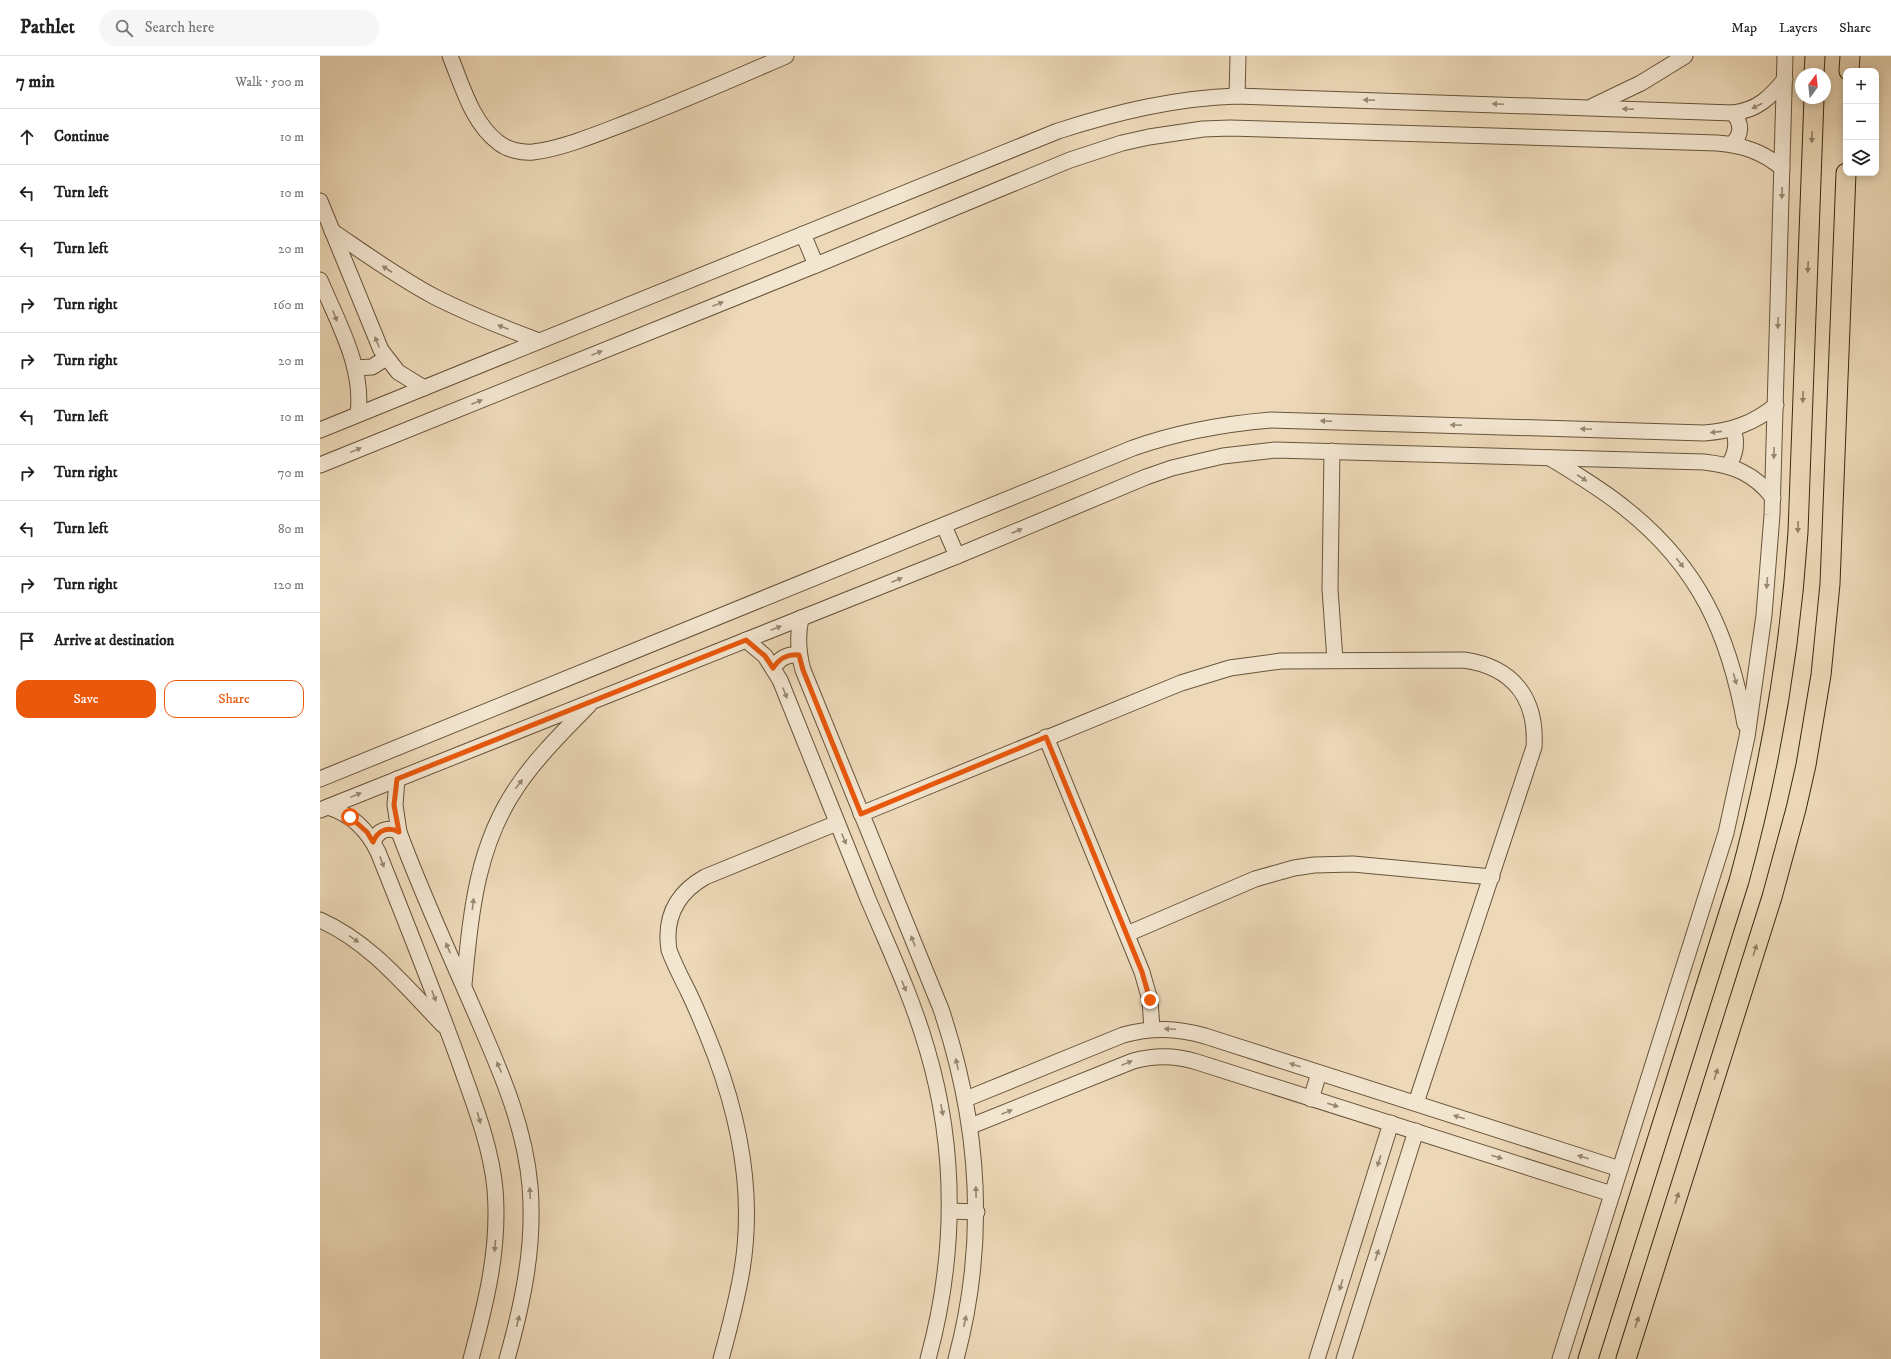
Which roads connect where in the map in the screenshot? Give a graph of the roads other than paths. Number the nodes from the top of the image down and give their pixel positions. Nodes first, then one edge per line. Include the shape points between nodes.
1 (450, 56) edge
2 (786, 56) edge
3 (1238, 56) edge
4 (1685, 56) edge
5 (1785, 56) edge
6 (1815, 56) edge
7 (1850, 56) edge
8 (1814, 68) edge
9 (1849, 68) edge
10 (1785, 79) junction
11 (1237, 96) junction
12 (1814, 104) edge
13 (1589, 107) junction
14 (1733, 113) junction
15 (1732, 144) junction
16 (1782, 168) junction
17 (1846, 176) edge
18 (320, 201) edge
19 (332, 231) junction
20 (803, 234) junction
21 (816, 265) junction
22 (320, 280) edge
23 (539, 341) junction
24 (386, 358) junction
25 (355, 368) junction
26 (424, 388) junction
27 (1776, 405) junction
28 (358, 414) junction
29 (1733, 429) junction
30 (320, 430) edge
31 (1332, 451) junction
32 (1550, 457) junction
33 (320, 465) edge
34 (1728, 466) junction
35 (1773, 498) junction
36 (944, 526) junction
37 (957, 556) junction
38 (801, 618) junction
39 (746, 640) junction
40 (799, 655) junction
41 (1335, 660) junction
42 (773, 668) junction
43 (593, 701) junction
44 (1046, 737) junction
45 (1747, 737) junction
46 (320, 779) edge
47 (397, 779) junction
48 (324, 808) edge
49 (861, 814) junction
50 (838, 823) junction
51 (399, 832) junction
52 (373, 842) junction
53 (1492, 877) junction
54 (320, 920) edge
55 (1126, 934) junction
56 (464, 985) junction
57 (1152, 1029) junction
58 (448, 1030) junction
59 (1320, 1073) junction
60 (966, 1099) junction
61 (1311, 1099) junction
62 (1416, 1104) junction
63 (1391, 1123) junction
64 (971, 1126) junction
65 (1416, 1131) junction
66 (1620, 1169) junction
67 (1612, 1194) junction
68 (950, 1211) junction
69 (977, 1212) junction
70 (471, 1359) edge
71 (507, 1359) edge
72 (721, 1359) edge
73 (928, 1359) edge
74 (956, 1359) edge
75 (1317, 1359) edge
76 (1344, 1359) edge
77 (1560, 1359) edge
78 (1588, 1359) edge
79 (1626, 1359) edge

1 - 2 street via 481,124 499,143 515,150 531,152 592,136
3 - 11 street
4 - 13 street via 1641,83
5 - 10 street
6 - 8 main road
7 - 9 main road
10 -> 14 street via 1766,101
10 - 16 street
13 -> 11 street
11 - 20 street via 1157,104 1124,110 1085,122
12 -> 78 main road via 1798,532 1793,599 1779,709 1739,881
14 -> 13 street
14 - 15 street via 1740,127 1738,137
15 - 16 street via 1759,152
15 - 21 street via 1256,128 1176,132 1122,143 1070,160
16 -> 27 street
79 -> 17 main road via 1772,897 1806,765 1821,675 1830,584
18 - 19 street
23 -> 19 street via 467,313 434,297 404,280
24 -> 19 street
20 - 21 street
20 - 23 street
33 -> 21 street
22 -> 25 street
23 - 26 street
24 - 25 street via 372,367
24 - 26 street via 405,377
25 - 28 street via 359,388
26 - 28 street
27 - 29 street via 1756,420
27 -> 35 street
28 - 30 street
29 - 34 street via 1736,448
29 -> 36 street via 1704,433 1299,420 1243,422 1187,431 1133,448
31 - 32 street
37 -> 31 street via 1146,476 1172,468 1249,452
31 - 41 street via 1330,595
32 - 34 street via 1704,462
32 -> 45 street via 1645,524 1696,584 1710,607 1723,641 1737,687
34 - 35 street via 1752,477
35 -> 45 street via 1764,615
36 - 37 street
36 - 46 street
38 -> 37 street
39 -> 38 street
38 - 40 street
39 - 42 street via 765,656
39 - 43 street
40 - 42 street via 781,658
40 - 49 street
41 - 44 street via 1281,661 1205,674
41 - 53 street via 1476,661 1493,668 1517,685 1530,708 1535,734 1534,747
42 -> 50 street
43 - 47 street
56 -> 43 street via 474,896 484,854 493,830 517,786
44 - 49 street
44 - 55 street
45 - 66 street via 1726,833
48 -> 47 street
47 - 51 street via 394,805
48 - 52 street via 350,817 367,832
60 -> 49 street via 953,1044 941,1009
50 -> 68 street via 916,1014 927,1048 943,1117
50 - 72 street via 706,877 691,886 680,897 670,917 669,950 702,1023 727,1088 745,1175 747,1205 742,1269
51 - 52 street via 394,829 384,830 379,832
56 -> 51 street
52 -> 58 street
53 - 55 street via 1354,864 1294,868 1249,881
53 - 62 street
54 -> 58 street via 349,936 378,957
55 - 57 street via 1147,986
71 -> 56 street via 528,1273 530,1186 512,1103
59 -> 57 street via 1191,1032
57 - 60 street via 1124,1035
58 -> 70 street via 476,1111 495,1188 493,1267
59 - 61 street
59 - 62 street
60 - 64 street
61 -> 63 street
64 -> 61 street via 1133,1061 1158,1056 1185,1058
66 -> 62 street
63 - 65 street
63 -> 75 street
69 -> 64 street
65 -> 67 street
76 -> 65 street
66 - 67 street
67 - 77 street
68 - 69 street
68 - 73 street via 944,1283
74 -> 69 street via 973,1272

